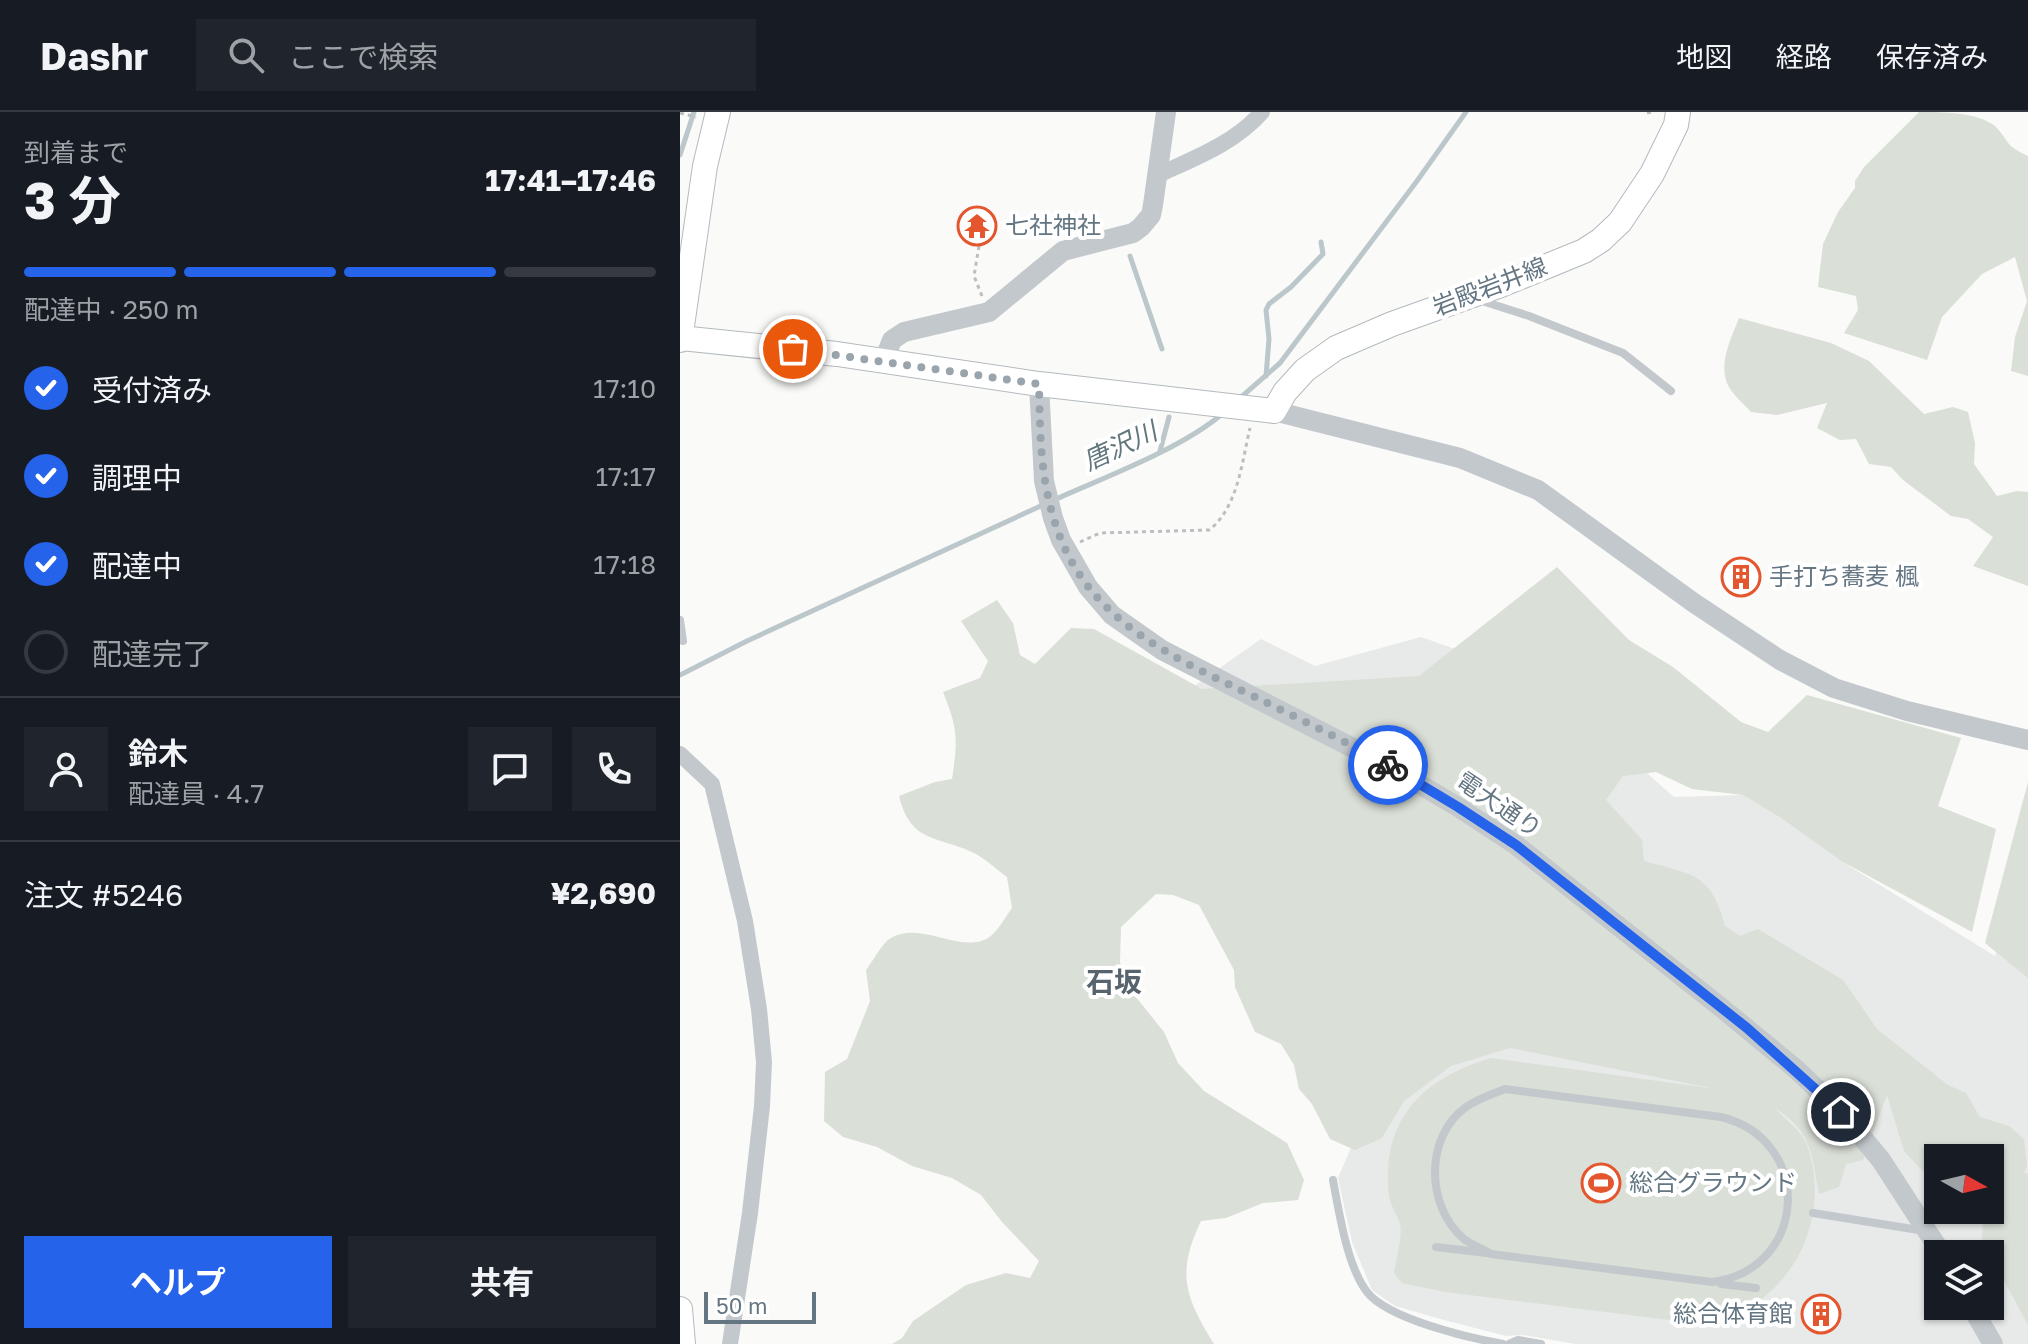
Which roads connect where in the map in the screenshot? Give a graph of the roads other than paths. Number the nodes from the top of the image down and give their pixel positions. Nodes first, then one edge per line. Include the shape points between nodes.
1 (1166, 112) edge
2 (1262, 112) edge
3 (1678, 112) edge
4 (710, 115) edge
5 (1158, 175) junction
6 (1469, 296) junction
7 (680, 339) edge
8 (884, 360) junction
9 (1039, 384) junction
10 (1671, 391) dead end
11 (1266, 410) junction
12 (680, 620) edge
13 (683, 641) dead end
14 (2028, 740) edge
15 (680, 754) edge
16 (1333, 1180) dead end
17 (1813, 1213) dead end
18 (1930, 1232) junction
19 (1934, 1240) edge
20 (1436, 1247) dead end
21 (1491, 1254) junction
22 (1712, 1282) junction
23 (1756, 1288) dead end
24 (680, 1309) edge
25 (1979, 1320) edge
26 (683, 1344) edge
27 (730, 1344) edge
28 (1506, 1344) edge
29 (1541, 1344) edge
30 (1993, 1344) edge

1 - 5 street
2 - 5 street via 1222,145
3 - 6 main road, 岩殿岩井線 via 1652,174 1612,231 1584,251
4 - 7 main road
5 - 8 street via 1151,215 1133,233 1063,251 989,312 904,332 892,340
6 - 10 lane via 1623,353
6 - 11 main road, 岩殿岩井線 via 1336,348 1305,370
7 - 8 main road
8 - 9 main road
9 - 11 main road
9 - 18 street, 電大通り via 1044,481 1053,518 1088,587 1112,615 1192,666 1351,745 1516,845 1788,1063 1841,1112
11 - 14 street via 1460,458 1538,490 1743,636 1834,688
12 - 13 lane
15 - 27 street via 712,784 745,921 764,1062 750,1213
16 - 28 lane via 1347,1249 1367,1292 1395,1313
17 - 18 lane
18 - 19 street, 電大通り
20 - 21 lane
21 - 22 lane
21 - 22 lane via 1464,1238 1443,1210 1434,1171 1451,1122 1465,1108 1505,1089 1721,1117 1740,1122 1764,1139 1786,1172 1789,1210 1779,1240 1740,1275
22 - 23 lane
24 - 26 main road
25 - 30 street
28 - 29 lane

